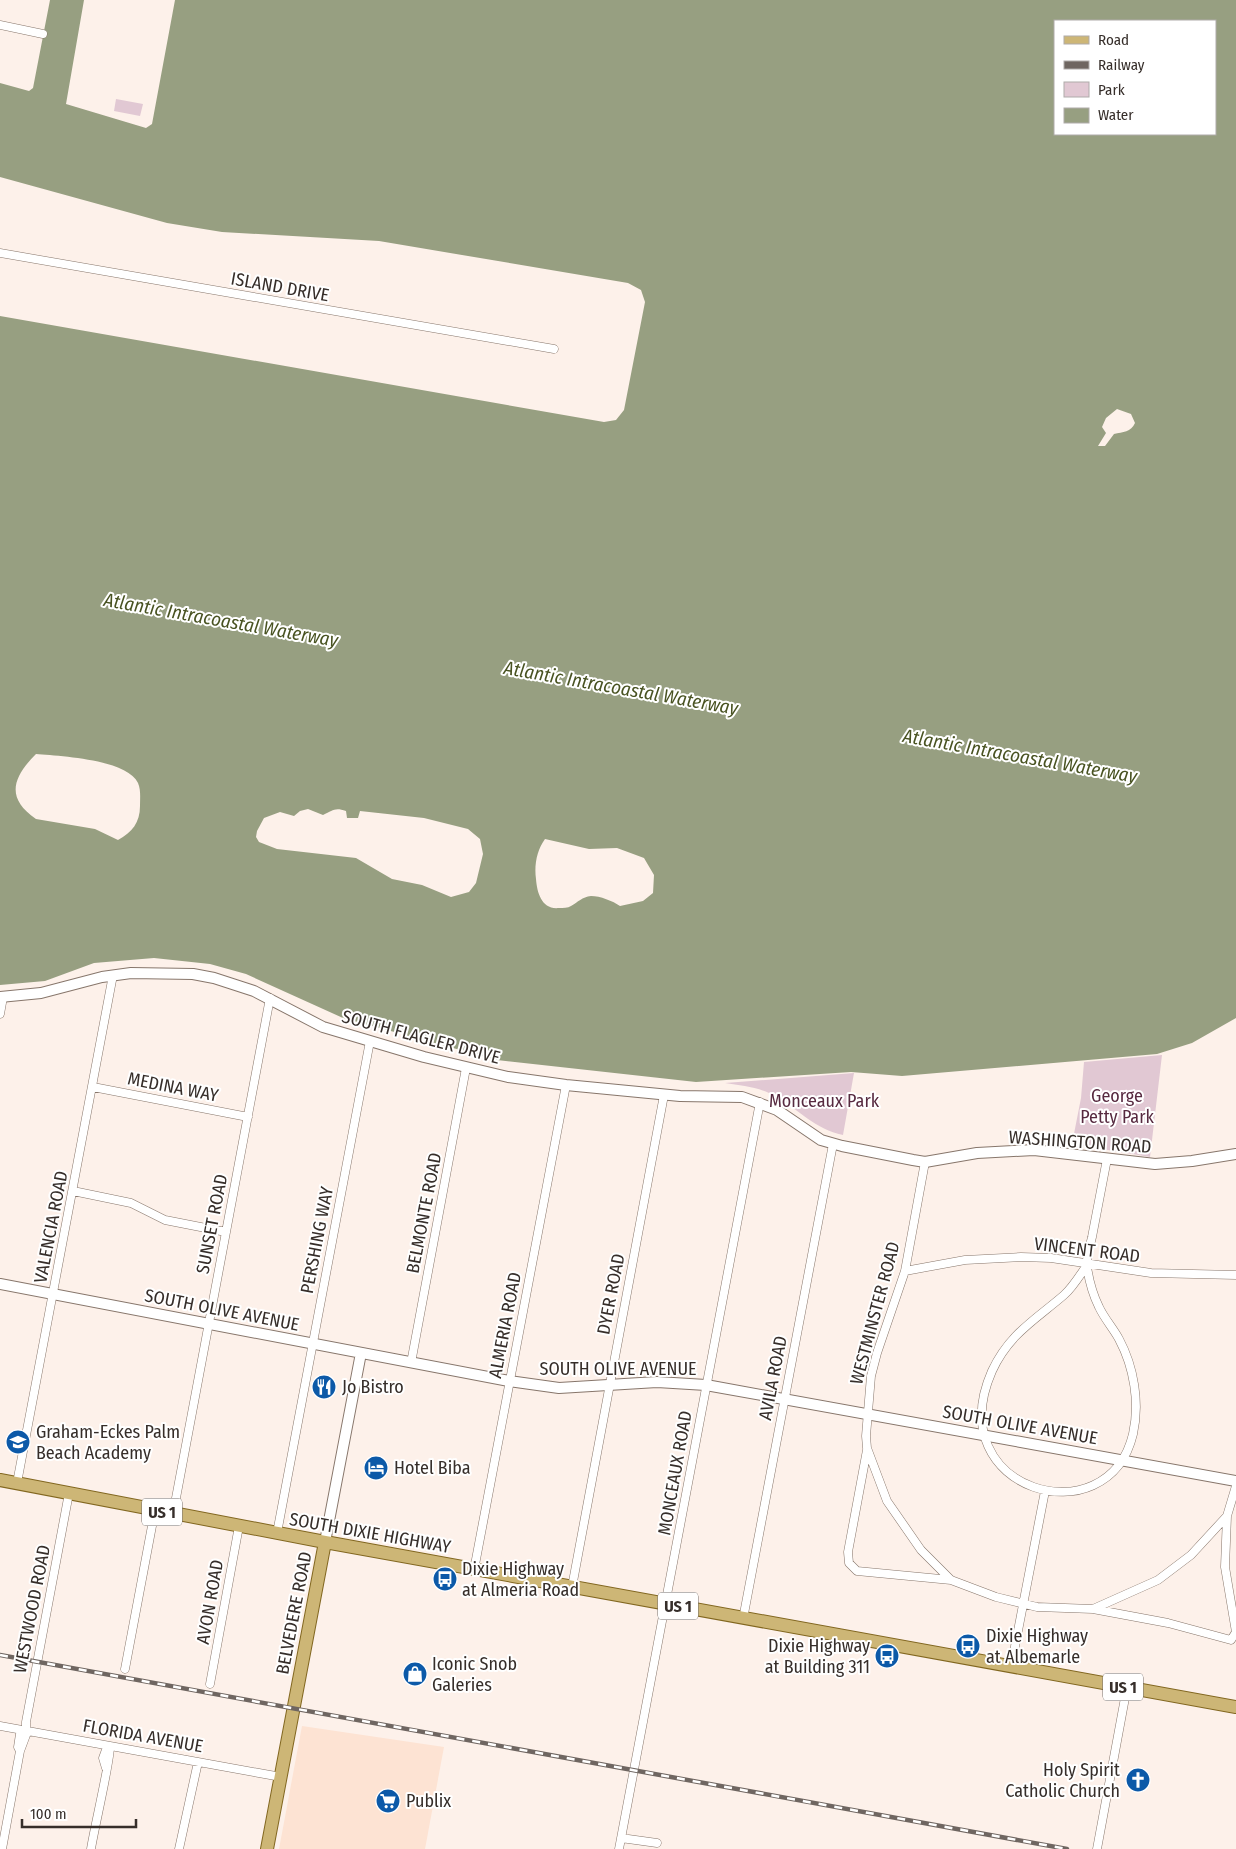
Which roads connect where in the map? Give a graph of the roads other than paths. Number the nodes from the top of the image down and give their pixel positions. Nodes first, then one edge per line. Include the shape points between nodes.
1 (0, 25) edge
2 (43, 34) dead end
3 (0, 253) edge
4 (554, 349) dead end
5 (114, 975) junction
6 (2, 997) edge
7 (270, 998) junction
8 (0, 1014) edge
9 (370, 1042) junction
10 (466, 1068) junction
11 (566, 1085) junction
12 (92, 1087) junction
13 (664, 1095) junction
14 (760, 1102) junction
15 (248, 1117) junction
16 (833, 1144) junction
17 (1236, 1154) edge
18 (1107, 1159) junction
19 (925, 1162) junction
20 (73, 1192) junction
21 (226, 1232) junction
22 (1087, 1265) junction
23 (905, 1270) junction
24 (1236, 1275) edge
25 (0, 1284) edge
26 (54, 1294) junction
27 (209, 1324) junction
28 (313, 1344) junction
29 (361, 1353) junction
30 (411, 1363) junction
31 (509, 1381) junction
32 (609, 1385) junction
33 (706, 1385) junction
34 (785, 1400) junction
35 (867, 1414) junction
36 (983, 1435) junction
37 (867, 1448) junction
38 (1121, 1460) junction
39 (0, 1480) edge
40 (1236, 1481) edge
41 (17, 1483) junction
42 (1236, 1486) edge
43 (1045, 1491) junction
44 (69, 1493) junction
45 (155, 1510) junction
46 (173, 1514) junction
47 (1227, 1516) junction
48 (239, 1526) junction
49 (277, 1533) junction
50 (325, 1542) junction
51 (474, 1570) junction
52 (952, 1580) junction
53 (572, 1587) junction
54 (666, 1604) junction
55 (1023, 1604) junction
56 (1093, 1609) junction
57 (743, 1618) junction
58 (1011, 1667) junction
59 (124, 1669) dead end
60 (210, 1684) dead end
61 (1127, 1687) junction
62 (1236, 1707) edge
63 (0, 1726) edge
64 (24, 1730) junction
65 (110, 1746) junction
66 (195, 1761) junction
67 (281, 1777) junction
68 (621, 1838) junction
69 (658, 1843) dead end
70 (2, 1849) edge
71 (91, 1849) edge
72 (179, 1849) edge
73 (267, 1849) edge
74 (619, 1849) edge
75 (1097, 1849) edge

1 - 2 street
3 - 4 street, ISLAND DRIVE
5 - 6 street, SOUTH FLAGLER DRIVE via 40,993
5 - 7 street, SOUTH FLAGLER DRIVE via 153,972 193,974 234,984
5 - 12 street, VALENCIA ROAD
6 - 8 street
7 - 9 street, SOUTH FLAGLER DRIVE via 323,1027
7 - 15 street, SUNSET ROAD
9 - 10 street, SOUTH FLAGLER DRIVE
9 - 28 street, PERSHING WAY
10 - 11 street, SOUTH FLAGLER DRIVE
10 - 30 street, BELMONTE ROAD
11 - 13 street, SOUTH FLAGLER DRIVE
11 - 31 street, ALMERIA ROAD
12 - 15 street, MEDINA WAY
12 - 20 street, VALENCIA ROAD
13 - 14 street, SOUTH FLAGLER DRIVE via 728,1096
13 - 32 street, DYER ROAD
14 - 16 street, SOUTH FLAGLER DRIVE via 777,1110 809,1134
14 - 33 street, MONCEAUX ROAD
15 - 21 street, SUNSET ROAD
16 - 19 street, WASHINGTON ROAD
16 - 34 street, AVILA ROAD
17 - 18 street, WASHINGTON ROAD via 1154,1164
18 - 19 street, WASHINGTON ROAD via 1034,1150 977,1153
18 - 22 street
19 - 23 street, WESTMINSTER ROAD
20 - 21 street via 131,1203 165,1220
20 - 26 street, VALENCIA ROAD
21 - 27 street, SUNSET ROAD
22 - 23 street, VINCENT ROAD via 1051,1258 991,1258
22 - 24 street, VINCENT ROAD via 1175,1275
22 - 36 street via 1064,1294 1026,1324 1000,1355 982,1404
22 - 38 street via 1099,1308 1119,1339 1134,1382 1133,1435
23 - 35 street, WESTMINSTER ROAD via 877,1353
25 - 26 street, SOUTH OLIVE AVENUE
26 - 27 street, SOUTH OLIVE AVENUE
26 - 41 street, VALENCIA ROAD
27 - 28 street, SOUTH OLIVE AVENUE
27 - 46 street, SUNSET ROAD
28 - 29 street, SOUTH OLIVE AVENUE
28 - 49 street, PERSHING WAY
29 - 30 street, SOUTH OLIVE AVENUE
29 - 50 street, BELVEDERE ROAD
30 - 31 street, SOUTH OLIVE AVENUE
31 - 32 street, SOUTH OLIVE AVENUE via 559,1388
31 - 51 street, ALMERIA ROAD
32 - 33 street, SOUTH OLIVE AVENUE via 657,1382
32 - 53 street, DYER ROAD
33 - 34 street, SOUTH OLIVE AVENUE
33 - 54 street, MONCEAUX ROAD
34 - 35 street, SOUTH OLIVE AVENUE
34 - 57 street, AVILA ROAD
35 - 36 street, SOUTH OLIVE AVENUE
35 - 37 street, WESTMINSTER ROAD
36 - 38 street, SOUTH OLIVE AVENUE
36 - 43 street via 1009,1474 1028,1486
37 - 52 street, WESTMINSTER ROAD via 879,1482 898,1519 921,1550
37 - 52 street via 848,1552 849,1563 857,1571
38 - 40 street, SOUTH OLIVE AVENUE
38 - 43 street via 1110,1473 1091,1486 1068,1492
39 - 41 main road, SOUTH DIXIE HIGHWAY / US 1
41 - 44 main road, SOUTH DIXIE HIGHWAY / US 1
42 - 47 street
43 - 55 street
44 - 45 main road, SOUTH DIXIE HIGHWAY / US 1
44 - 64 street, WESTWOOD ROAD
45 - 46 main road, SOUTH DIXIE HIGHWAY / US 1
45 - 59 street
46 - 48 main road, SOUTH DIXIE HIGHWAY / US 1
47 - 56 street via 1175,1568 1139,1590
47 - 56 street, WESTMINSTER ROAD via 1225,1567 1236,1632 1231,1640 1168,1623
48 - 49 main road, SOUTH DIXIE HIGHWAY / US 1
48 - 60 street, AVON ROAD
49 - 50 main road, SOUTH DIXIE HIGHWAY / US 1
50 - 51 main road, SOUTH DIXIE HIGHWAY / US 1
50 - 67 main road, BELVEDERE ROAD
51 - 53 main road, SOUTH DIXIE HIGHWAY / US 1
52 - 55 street, WESTMINSTER ROAD
53 - 54 main road, SOUTH DIXIE HIGHWAY / US 1
54 - 57 main road, SOUTH DIXIE HIGHWAY / US 1
54 - 68 street, MONCEAUX ROAD
55 - 56 street, WESTMINSTER ROAD
55 - 58 street
57 - 58 main road, SOUTH DIXIE HIGHWAY / US 1
58 - 61 main road, SOUTH DIXIE HIGHWAY / US 1
61 - 62 main road, SOUTH DIXIE HIGHWAY / US 1
61 - 75 street
63 - 64 street, FLORIDA AVENUE
64 - 65 street, FLORIDA AVENUE
64 - 70 street, WESTWOOD ROAD via 20,1734 20,1752
65 - 66 street, FLORIDA AVENUE
65 - 71 street via 103,1758 106,1768
66 - 67 street, FLORIDA AVENUE
66 - 72 street
67 - 73 main road, BELVEDERE ROAD
68 - 69 street
68 - 74 street, MONCEAUX ROAD

